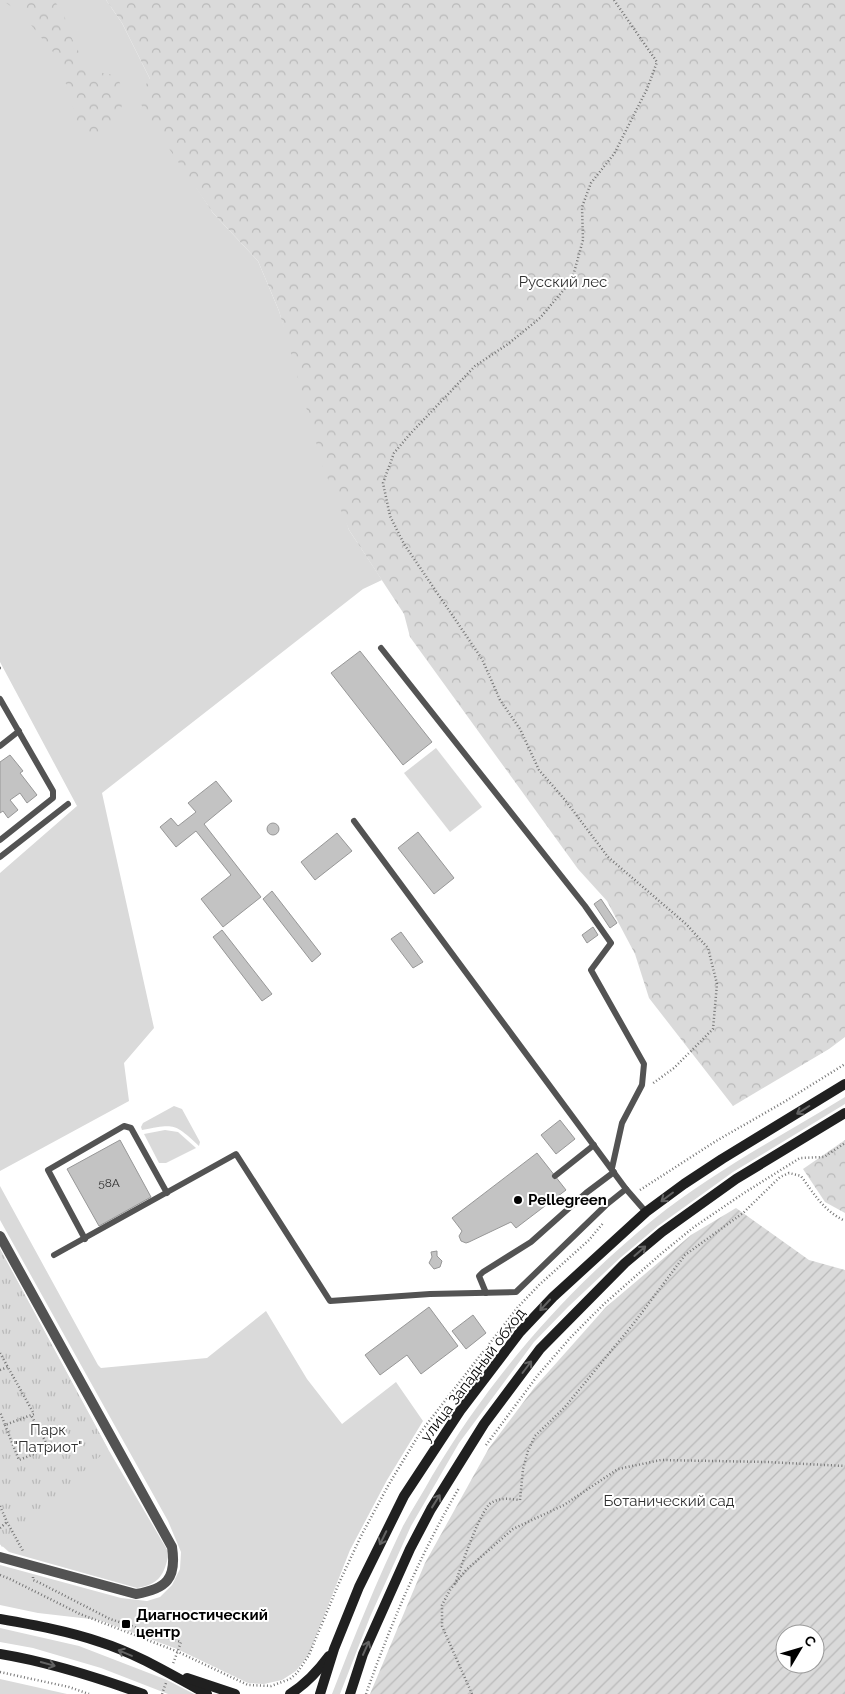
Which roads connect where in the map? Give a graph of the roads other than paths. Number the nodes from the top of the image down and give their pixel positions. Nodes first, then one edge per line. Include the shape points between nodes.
1 (381, 648) dead end
2 (0, 699) edge
3 (20, 731) junction
4 (0, 746) edge
5 (68, 804) dead end
6 (354, 821) dead end
7 (0, 840) edge
8 (0, 857) edge
9 (845, 1084) edge
10 (845, 1113) edge
11 (594, 1145) junction
12 (613, 1170) junction
13 (555, 1176) dead end
14 (626, 1189) junction
15 (167, 1193) junction
16 (646, 1212) junction
17 (0, 1236) edge
18 (85, 1239) junction
19 (54, 1255) dead end
20 (486, 1293) junction
21 (0, 1557) edge
22 (0, 1619) edge
23 (334, 1649) junction
24 (0, 1654) edge
25 (169, 1674) junction
26 (143, 1694) edge
27 (207, 1694) edge
28 (235, 1694) edge
29 (290, 1694) edge
30 (320, 1694) edge
31 (350, 1694) edge

1 - 12 lane via 611,943 591,970 644,1064 642,1085 622,1123
2 - 3 lane
3 - 4 lane
3 - 7 lane via 53,791 52,798
5 - 8 lane
6 - 11 lane
9 -> 16 main road, улица Западный обход via 722,1159
31 -> 10 main road via 363,1654 431,1509 484,1424 540,1349 662,1232 736,1179
11 - 12 lane
11 - 13 lane
12 - 14 lane
12 - 20 lane via 531,1242 483,1272 479,1276
14 - 16 lane
14 - 20 lane via 606,1204 516,1292
15 - 18 lane
15 - 18 lane via 131,1128 124,1126 48,1170
15 - 20 lane via 236,1154 330,1301
16 -> 23 main road, улица Западный обход via 553,1296 520,1332 460,1411 404,1496 359,1587
17 - 21 street via 172,1547 174,1562 170,1578 154,1591 136,1594
18 - 19 lane
25 -> 22 main road via 101,1642
23 - 29 main road via 304,1686
23 - 30 main road, улица Западный обход
24 -> 26 main road via 100,1678
25 - 27 main road
25 - 28 main road

